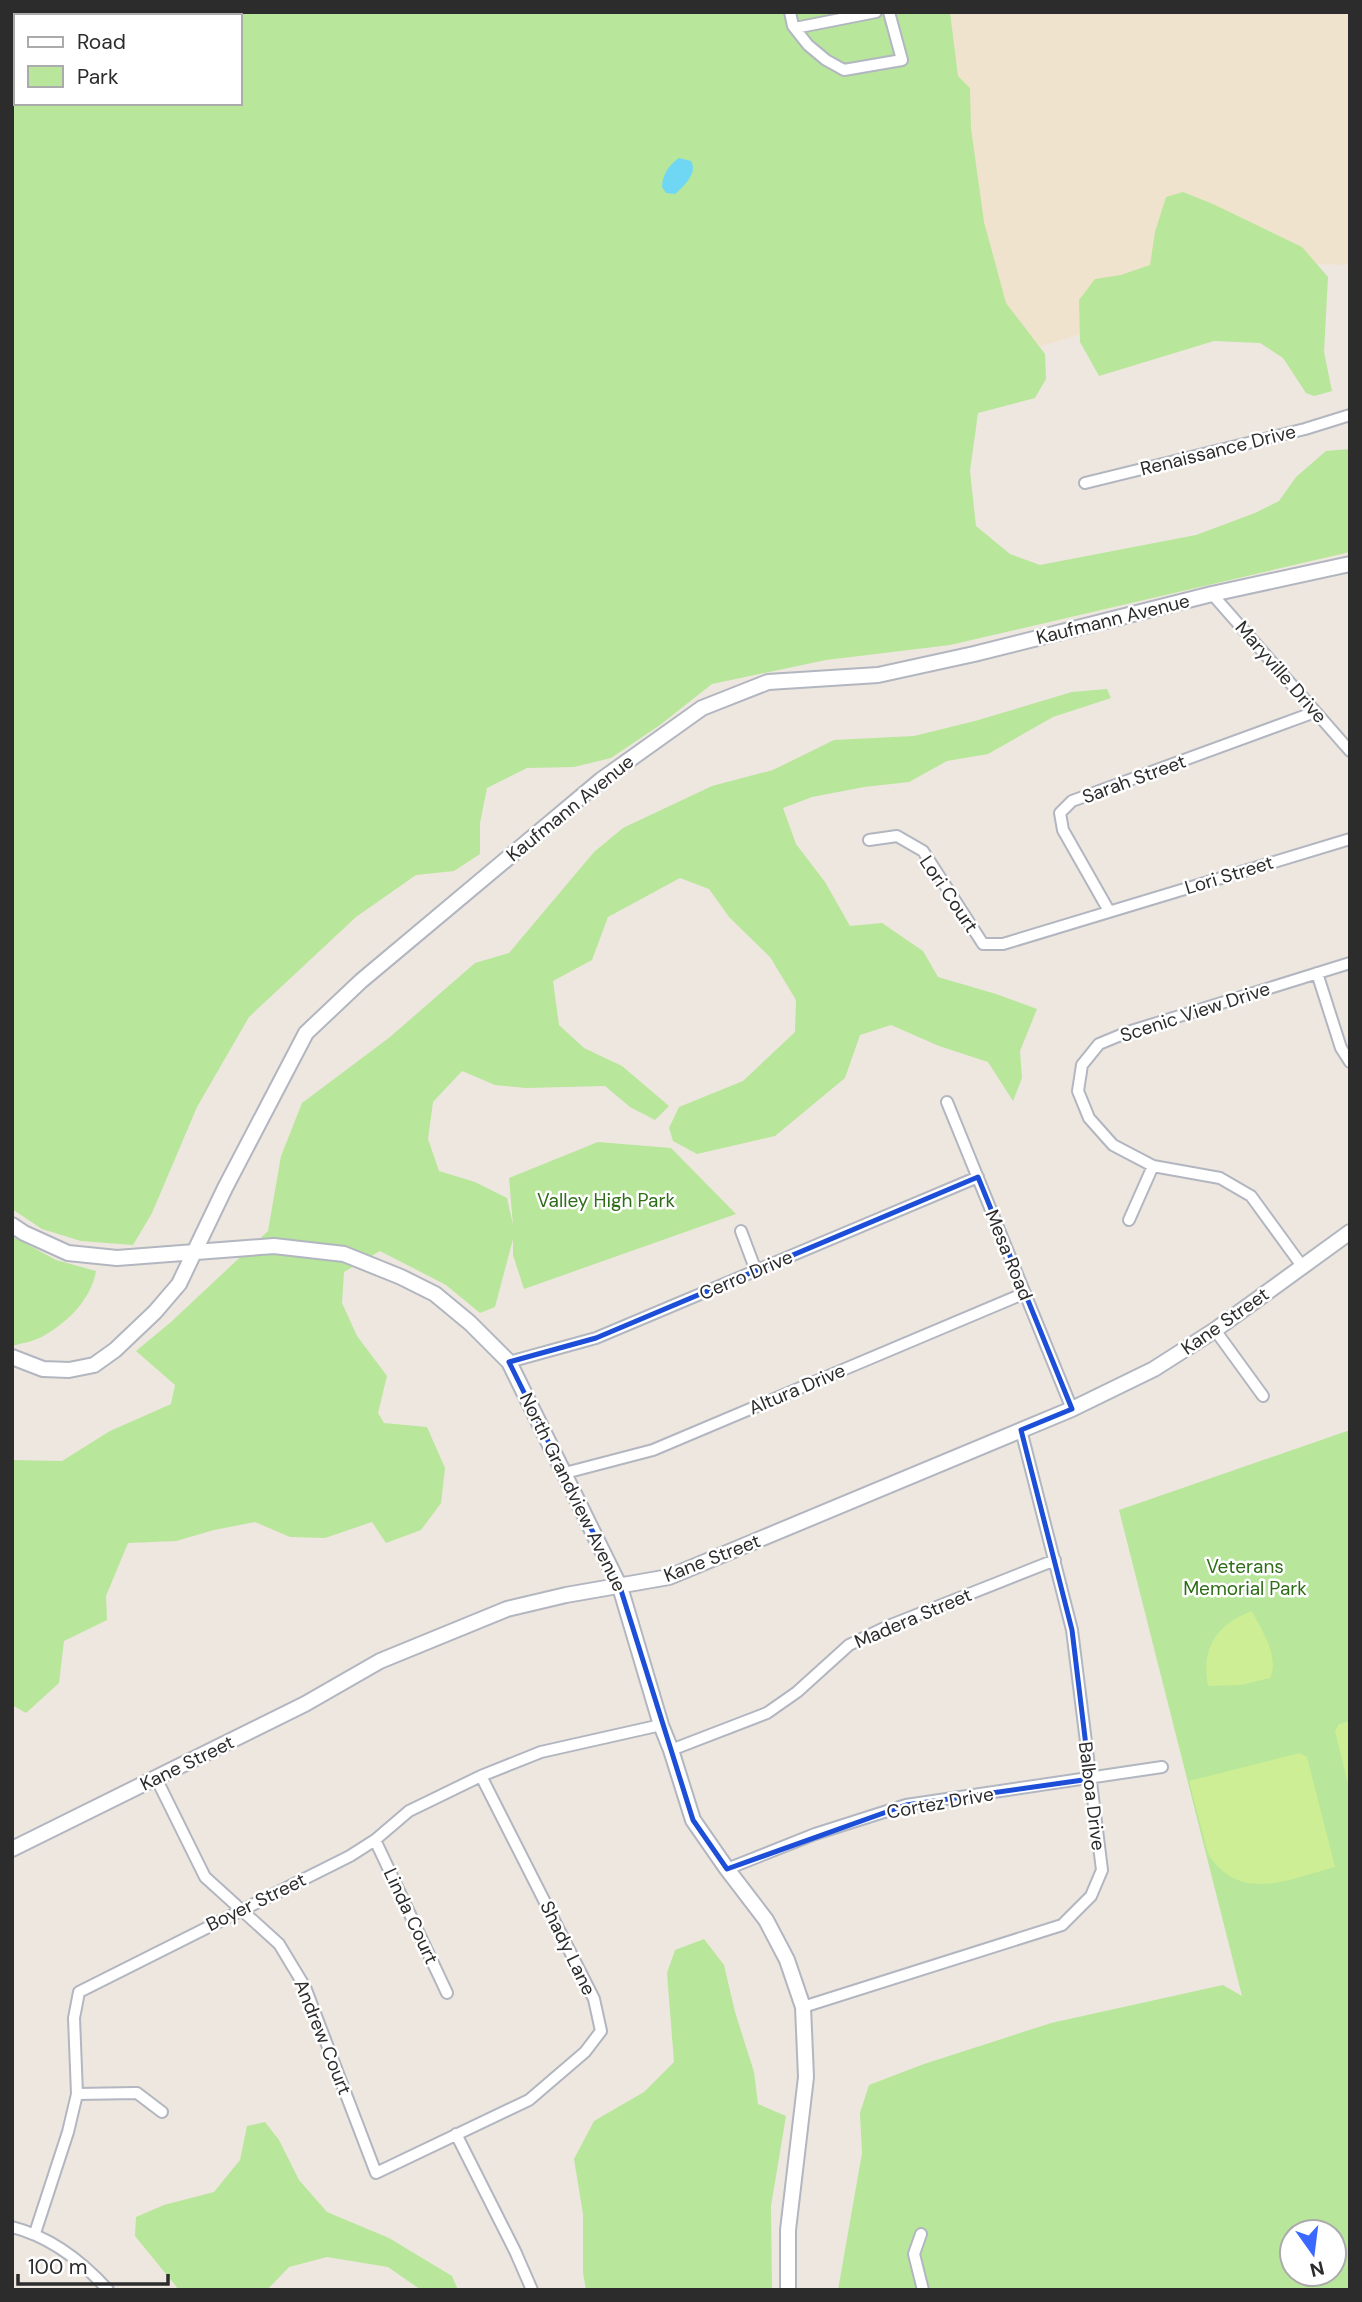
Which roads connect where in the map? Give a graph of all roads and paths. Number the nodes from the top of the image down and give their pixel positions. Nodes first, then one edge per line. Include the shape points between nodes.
1 (790, 12) edge
2 (876, 12) edge
3 (889, 12) edge
4 (795, 28) junction
5 (1350, 415) edge
6 (1085, 483) dead end
7 (1350, 564) edge
8 (1212, 594) junction
9 (1315, 712) junction
10 (1350, 751) edge
11 (1350, 839) edge
12 (869, 840) dead end
13 (1109, 911) junction
14 (1350, 963) edge
15 (1317, 973) junction
16 (1350, 1062) edge
17 (947, 1102) dead end
18 (1153, 1166) junction
19 (978, 1177) junction
20 (1129, 1220) dead end
21 (12, 1225) edge
22 (741, 1231) dead end
23 (1350, 1232) edge
24 (193, 1253) junction
25 (1302, 1266) junction
26 (756, 1271) junction
27 (1025, 1293) junction
28 (1215, 1330) junction
29 (12, 1357) edge
30 (509, 1362) junction
31 (1263, 1396) dead end
32 (1072, 1409) junction
33 (1021, 1430) junction
34 (565, 1473) junction
35 (1055, 1560) junction
36 (620, 1587) junction
37 (661, 1725) junction
38 (671, 1750) junction
39 (1161, 1767) dead end
40 (481, 1776) junction
41 (156, 1778) junction
42 (1090, 1779) junction
43 (376, 1840) junction
44 (12, 1849) edge
45 (727, 1869) junction
46 (239, 1909) junction
47 (447, 1993) dead end
48 (803, 2007) junction
49 (77, 2094) junction
50 (162, 2112) dead end
51 (456, 2134) junction
52 (376, 2173) joint
53 (12, 2227) edge
54 (35, 2233) junction
55 (921, 2234) dead end
56 (108, 2290) edge
57 (532, 2290) edge
58 (788, 2290) edge
59 (923, 2290) edge

1 - 4 street
2 - 4 street
3 - 4 street via 902,60 873,66 844,70 808,45
5 - 6 street, Renaissance Drive
7 - 8 street, Kaufmann Avenue
8 - 9 street, Maryville Drive
8 - 24 street, Kaufmann Avenue via 878,675 768,682 702,708 601,780 361,981 306,1033
9 - 10 street, Maryville Drive
9 - 13 street, Sarah Street via 1072,802 1060,813 1063,830
11 - 13 street, Lori Street
12 - 13 street, Lori Court via 897,836 923,851 983,944 1003,944
14 - 15 street, Scenic View Drive
15 - 16 street via 1341,1048
15 - 18 street, Scenic View Drive via 1099,1044 1082,1065 1078,1091 1088,1118 1113,1145
17 - 19 street, Mesa Road
18 - 20 street
18 - 25 street, Scenic View Drive via 1220,1178 1251,1196
19 - 26 street, Cerro Drive
19 - 27 street, Mesa Road
21 - 24 street, North Grandview Avenue via 68,1253 117,1258
22 - 26 street
23 - 25 street, Kane Street
24 - 29 street, Kaufmann Avenue via 179,1284 155,1312 94,1365 43,1369
24 - 30 street, North Grandview Avenue via 274,1246 344,1255 435,1294
25 - 28 street, Kane Street
26 - 30 street, Cerro Drive via 596,1338
27 - 32 street, Mesa Road
27 - 34 street, Altura Drive via 653,1450
28 - 31 street
28 - 32 street, Kane Street via 1154,1369
30 - 34 street, North Grandview Avenue
32 - 33 street, Kane Street
33 - 35 street, Balboa Drive
33 - 36 street, Kane Street via 669,1577
34 - 36 street, North Grandview Avenue
35 - 38 street, Madera Street via 849,1645 767,1713
35 - 42 street, Balboa Drive via 1072,1630
36 - 37 street, North Grandview Avenue
36 - 41 street, Kane Street via 507,1609 380,1661
37 - 38 street, North Grandview Avenue
37 - 40 street, Boyer Street via 541,1752
38 - 45 street, North Grandview Avenue via 694,1820
39 - 42 street, Cortez Drive
40 - 43 street, Boyer Street via 409,1811
40 - 51 street, Shady Lane via 594,1999 601,2031 529,2100
41 - 44 street, Kane Street
41 - 46 street, Andrew Court via 205,1877
42 - 45 street, Cortez Drive via 906,1805
42 - 48 street, Balboa Drive via 1102,1870 1091,1896 1062,1925
43 - 46 street, Boyer Street
43 - 47 street, Linda Court
45 - 48 street, North Grandview Avenue via 766,1920 787,1960
46 - 49 street, Boyer Street via 79,1992 74,2018
46 - 52 street, Andrew Court via 279,1944 305,1987
48 - 58 street, North Grandview Avenue via 806,2077 788,2230
49 - 50 street via 137,2092
49 - 54 street, Boyer Street
51 - 52 street, Shady Lane
51 - 57 street
53 - 54 street
54 - 56 street via 68,2252
55 - 59 street via 914,2255

